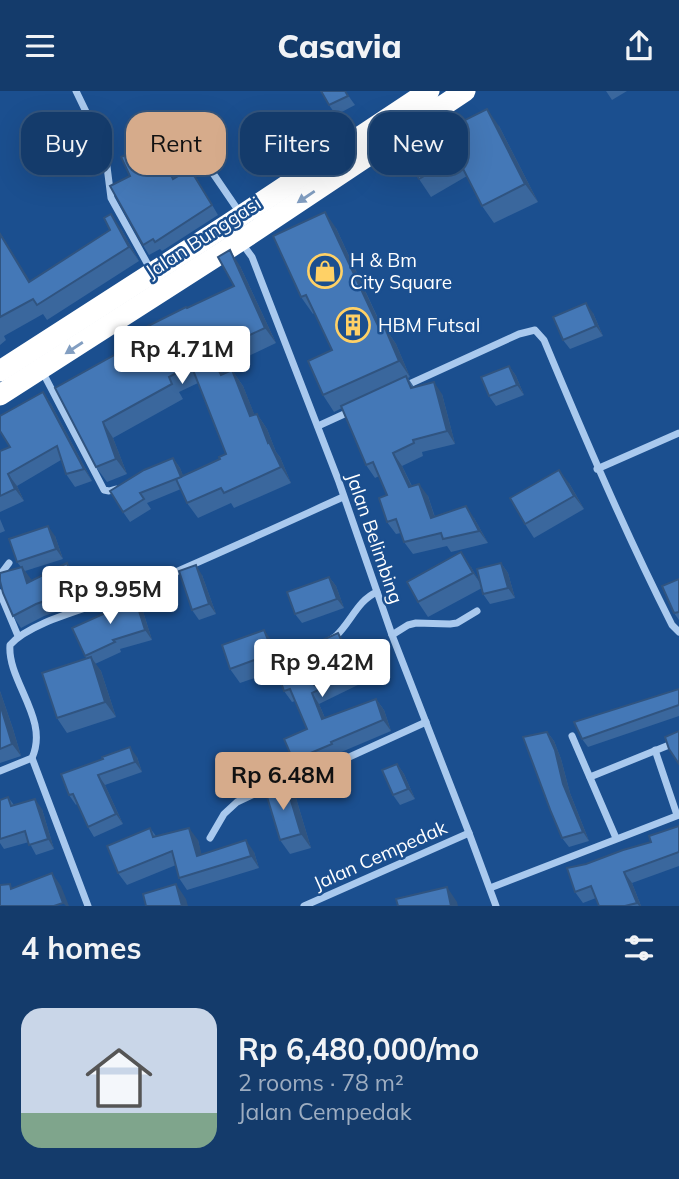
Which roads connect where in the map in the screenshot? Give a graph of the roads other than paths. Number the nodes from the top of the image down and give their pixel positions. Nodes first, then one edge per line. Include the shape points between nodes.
1 (76, 91) edge
2 (429, 91) edge
3 (464, 91) edge
4 (209, 175) edge
5 (236, 227) junction
6 (152, 272) junction
7 (41, 369) junction
8 (0, 371) edge
9 (402, 387) edge
10 (0, 395) edge
11 (367, 404) edge
12 (318, 426) junction
13 (679, 433) edge
14 (597, 469) junction
15 (120, 487) edge
16 (343, 497) junction
17 (9, 563) dead end
18 (0, 575) edge
19 (377, 592) junction
20 (0, 593) edge
21 (477, 611) dead end
22 (679, 632) edge
23 (392, 635) junction
24 (18, 636) junction
25 (327, 693) edge
26 (426, 722) junction
27 (572, 736) dead end
28 (679, 741) edge
29 (655, 750) junction
30 (32, 758) junction
31 (0, 771) edge
32 (590, 777) junction
33 (678, 815) edge
34 (469, 833) junction
35 (210, 838) dead end
36 (616, 838) junction
37 (490, 888) junction
38 (88, 906) edge
39 (304, 906) edge
40 (496, 906) edge

1 - 6 street via 105,151 111,198
2 - 5 highway, Jalan Bunggasi
3 -> 5 highway, Jalan Bunggasi
4 - 5 street, Jalan Belimbing
5 - 6 highway, Jalan Bunggasi
5 -> 7 highway, Jalan Bunggasi
5 - 12 street, Jalan Belimbing
6 - 8 highway, Jalan Bunggasi
7 - 10 highway, Jalan Bunggasi
7 - 15 street via 104,490
9 - 14 street via 535,330 544,340
11 - 12 street
12 - 16 street, Jalan Belimbing
13 - 14 street
14 - 22 street
16 - 19 street, Jalan Belimbing
16 - 24 street
17 - 18 street
19 - 23 street, Jalan Belimbing
19 - 25 street via 365,599 321,648
20 - 24 street
21 - 23 street via 457,623 416,623
23 - 26 street, Jalan Belimbing
24 - 30 street via 9,650 37,733
26 - 34 street, Jalan Belimbing
26 - 35 street via 237,802
27 - 32 street
28 - 29 street
29 - 32 street
29 - 33 street
30 - 31 street
30 - 38 street
32 - 36 street
33 - 36 street
34 - 37 street, Jalan Belimbing
34 - 39 street, Jalan Cempedak
36 - 37 street
37 - 40 street, Jalan Belimbing

